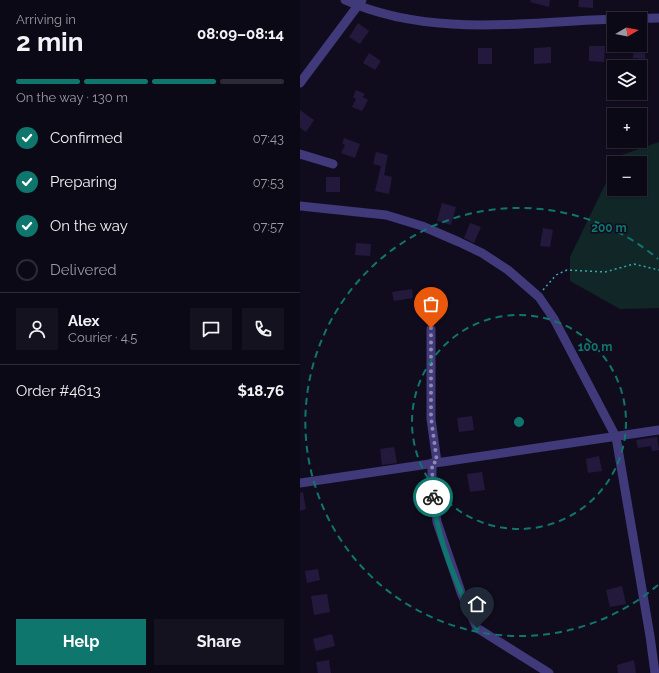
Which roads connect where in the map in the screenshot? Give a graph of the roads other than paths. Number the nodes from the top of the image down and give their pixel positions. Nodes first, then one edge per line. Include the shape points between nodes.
1 (345, 0) edge
2 (360, 3) edge
3 (647, 18) edge
4 (659, 18) edge
5 (607, 19) edge
6 (300, 83) edge
7 (300, 154) edge
8 (332, 164) dead end
9 (300, 206) edge
10 (431, 328) dead end
11 (659, 430) edge
12 (616, 437) junction
13 (435, 463) junction
14 (300, 483) edge
15 (549, 673) edge
16 (655, 673) edge

1 - 2 street
2 - 5 street via 405,18 455,25
2 - 6 street
3 - 4 street
7 - 8 street
9 - 12 street via 386,215 422,226 482,253 508,270 538,296 554,319
10 - 13 street via 431,418
11 - 12 street
12 - 13 street
12 - 16 street
13 - 14 street
13 - 15 street via 432,485 437,522 462,595 477,628

